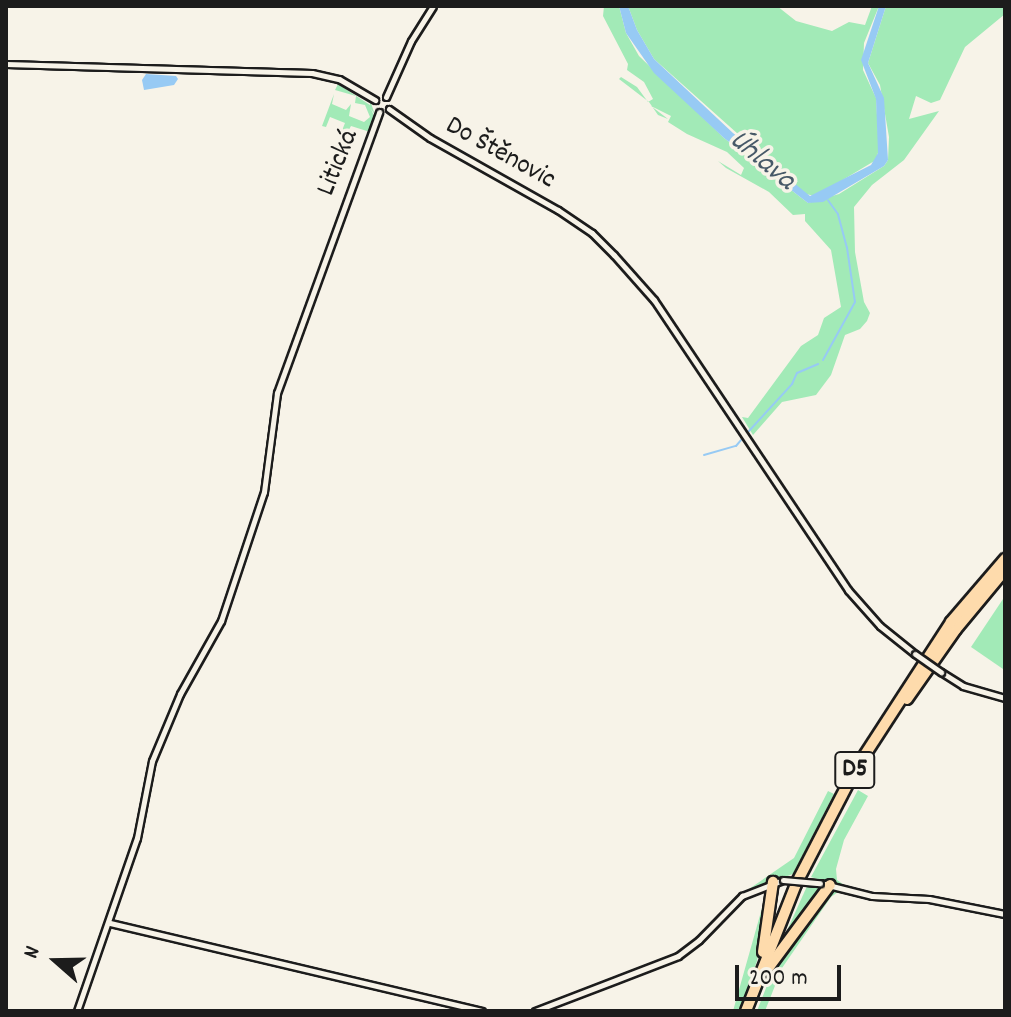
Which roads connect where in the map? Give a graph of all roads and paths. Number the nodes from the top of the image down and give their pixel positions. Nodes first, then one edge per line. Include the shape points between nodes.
1 (433, 6) edge
2 (6, 64) edge
3 (386, 97) junction
4 (375, 100) junction
5 (389, 109) junction
6 (379, 112) junction
7 (1005, 559) edge
8 (1005, 570) edge
9 (1005, 698) edge
10 (778, 881) junction
11 (825, 884) junction
12 (1005, 914) edge
13 (110, 923) junction
14 (766, 966) junction
15 (77, 1011) edge
16 (482, 1011) edge
17 (535, 1011) edge
18 (746, 1011) edge
19 (753, 1011) edge

1 - 3 street
2 - 4 street via 305,73 339,79
3 - 4 street
3 - 5 street
4 - 6 street
5 - 6 street
5 - 9 street, Do Štěnovic, bridge via 592,233 654,300 848,590 880,626 941,672 963,686
6 - 13 street, Litická via 277,393 264,492 221,621 180,694 152,761 137,838
7 - 14 highway, D5 via 951,622 869,746 810,856
8 - 14 highway, D5 via 956,629 861,774
10 - 11 street, bridge
10 - 14 highway
10 - 17 street via 734,902 678,956
11 - 12 street via 872,896 929,899
11 - 14 highway
13 - 15 street, Litická
13 - 16 street
14 - 18 highway, D5
14 - 19 highway, D5

